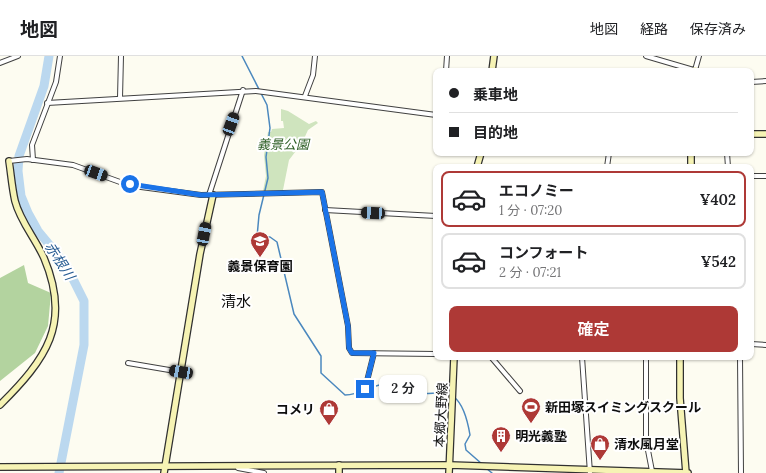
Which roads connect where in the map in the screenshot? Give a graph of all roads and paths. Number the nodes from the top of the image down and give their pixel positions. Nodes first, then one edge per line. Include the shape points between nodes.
1 (18, 56) edge
2 (60, 56) edge
3 (121, 56) edge
4 (315, 56) edge
5 (447, 56) edge
6 (494, 56) edge
7 (646, 56) edge
8 (699, 56) edge
9 (0, 63) edge
10 (446, 68) edge
11 (492, 68) edge
12 (686, 68) edge
13 (697, 68) edge
14 (766, 81) edge
15 (754, 82) edge
16 (243, 90) junction
17 (305, 96) junction
18 (120, 98) junction
19 (48, 103) junction
20 (433, 115) edge
21 (754, 134) edge
22 (766, 134) edge
23 (33, 160) junction
24 (11, 161) joint
25 (754, 176) edge
26 (766, 176) edge
27 (211, 195) junction
28 (326, 210) junction
29 (433, 216) edge
30 (754, 344) edge
31 (766, 345) edge
32 (374, 353) junction
33 (433, 354) edge
34 (454, 360) edge
35 (494, 360) edge
36 (582, 360) edge
37 (646, 360) edge
38 (680, 360) edge
39 (740, 360) edge
40 (128, 363) dead end
41 (181, 372) junction
42 (365, 389) dead end
43 (520, 391) dead end
44 (0, 405) edge
45 (166, 465) junction
46 (339, 465) junction
47 (450, 465) junction
48 (230, 466) junction
49 (0, 467) edge
50 (590, 471) edge
51 (652, 472) junction
52 (164, 473) edge
53 (264, 473) edge
54 (339, 473) edge
55 (449, 473) edge
56 (687, 473) edge
57 (741, 473) edge

1 - 9 street
2 - 19 street via 56,82
3 - 18 street
4 - 17 street via 313,75
5 - 10 street
6 - 11 street
7 - 12 street
8 - 13 street
14 - 15 street
16 - 17 street
16 - 18 street
16 - 27 street
17 - 20 street
18 - 19 street
19 - 23 street via 32,145
21 - 22 street
23 - 24 street
23 - 27 street via 73,165 140,187
24 - 44 street via 15,201 44,257 56,294 56,320 48,344 22,384
25 - 26 street
27 - 28 street via 322,192
27 - 41 street
28 - 29 street
28 - 32 street via 348,326 349,348 352,353
30 - 31 street
32 - 33 street
32 - 42 street
34 - 47 street, 本郷大野線
35 - 43 street
36 - 50 street
37 - 51 street via 646,440
38 - 56 street via 680,398
39 - 57 street
40 - 41 street
41 - 45 street
45 - 48 street
45 - 49 street
45 - 52 street
46 - 47 street
46 - 48 street
46 - 54 street
47 - 50 street
47 - 55 street, 本郷大野線
48 - 53 street
50 - 51 street
51 - 56 street

